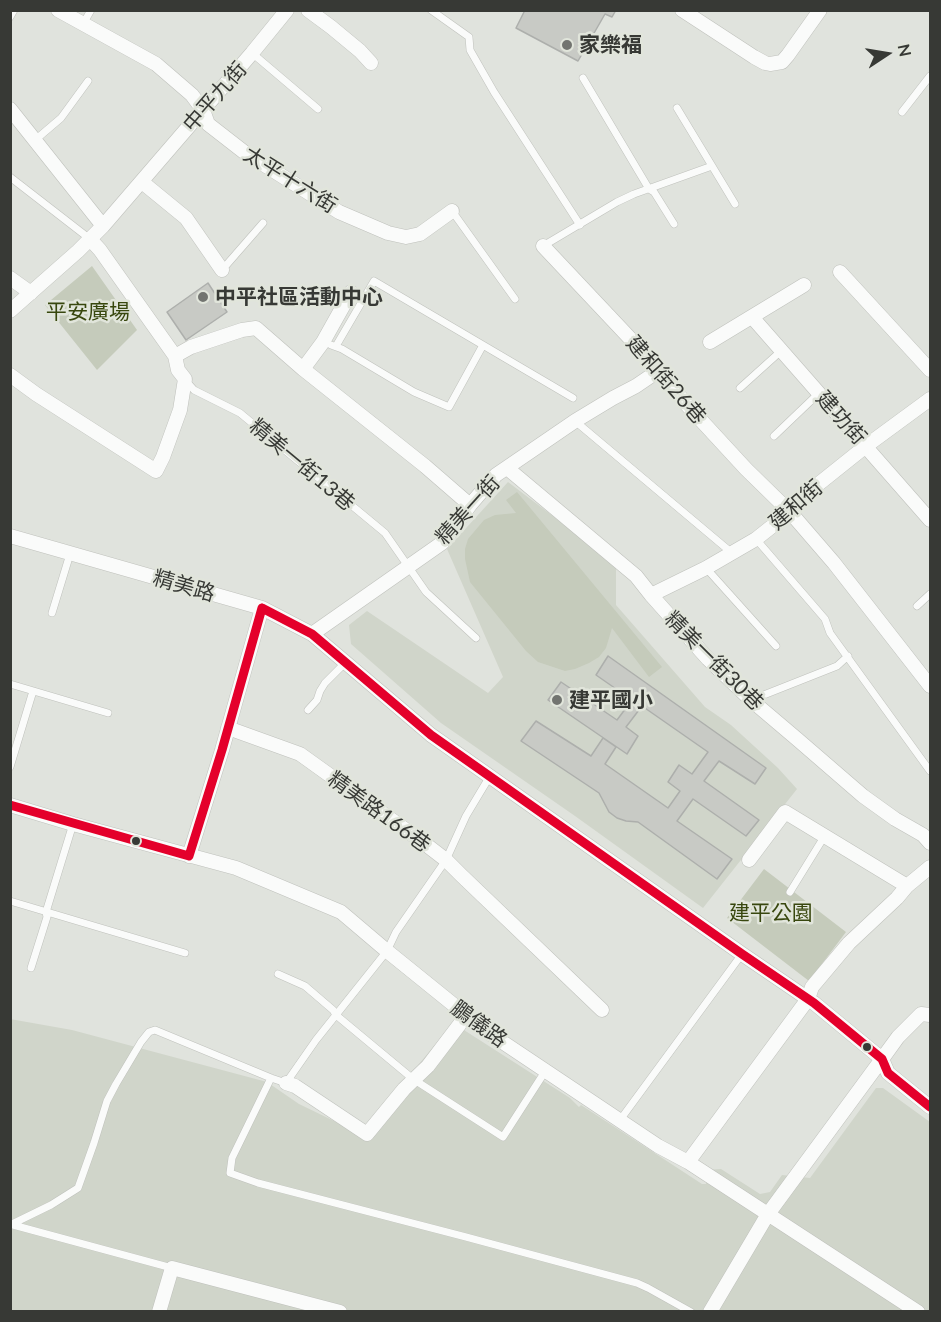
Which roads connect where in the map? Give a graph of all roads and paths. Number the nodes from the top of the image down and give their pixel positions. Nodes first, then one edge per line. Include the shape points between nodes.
1 (14, 10) edge
2 (58, 10) edge
3 (91, 10) edge
4 (286, 10) edge
5 (308, 10) edge
6 (431, 10) edge
7 (682, 10) edge
8 (820, 10) edge
9 (10, 17) edge
10 (83, 24) junction
11 (252, 53) junction
12 (371, 63) dead end
13 (930, 76) edge
14 (582, 78) dead end
15 (88, 81) dead end
16 (677, 108) dead end
17 (318, 109) dead end
18 (10, 110) edge
19 (203, 110) junction
20 (902, 112) dead end
21 (34, 141) junction
22 (712, 166) junction
23 (10, 177) edge
24 (142, 182) junction
25 (649, 189) junction
26 (735, 204) dead end
27 (452, 211) joint
28 (263, 223) dead end
29 (674, 224) dead end
30 (580, 225) junction
31 (103, 226) junction
32 (90, 239) junction
33 (543, 246) joint
34 (222, 270) joint
35 (840, 272) dead end
36 (10, 278) edge
37 (804, 285) dead end
38 (351, 292) dead end
39 (31, 293) junction
40 (515, 299) dead end
41 (10, 311) edge
42 (752, 317) junction
43 (710, 342) dead end
44 (329, 344) junction
45 (483, 345) junction
46 (781, 351) junction
47 (175, 356) junction
48 (303, 369) junction
49 (930, 370) edge
50 (658, 371) junction
51 (10, 375) edge
52 (185, 379) junction
53 (740, 388) dead end
54 (819, 393) junction
55 (573, 398) dead end
56 (930, 399) edge
57 (575, 421) junction
58 (774, 436) dead end
59 (866, 446) junction
60 (507, 468) junction
61 (470, 505) junction
62 (790, 512) junction
63 (930, 520) edge
64 (10, 536) edge
65 (756, 539) junction
66 (732, 553) junction
67 (70, 554) junction
68 (408, 566) junction
69 (706, 568) junction
70 (930, 594) edge
71 (651, 595) junction
72 (917, 606) dead end
73 (262, 608) junction
74 (52, 613) dead end
75 (312, 634) junction
76 (476, 638) dead end
77 (776, 646) dead end
78 (848, 656) junction
79 (345, 663) junction
80 (10, 684) edge
81 (930, 686) edge
82 (33, 691) junction
83 (751, 700) junction
84 (308, 710) dead end
85 (108, 713) dead end
86 (228, 728) junction
87 (10, 767) edge
88 (930, 771) edge
89 (490, 776) junction
90 (10, 805) edge
91 (73, 824) junction
92 (824, 837) junction
93 (930, 843) edge
94 (189, 856) junction
95 (446, 860) junction
96 (748, 860) dead end
97 (930, 867) edge
98 (907, 886) junction
99 (790, 892) dead end
100 (10, 901) edge
101 (46, 912) junction
102 (387, 951) junction
103 (185, 953) dead end
104 (742, 954) junction
105 (31, 968) dead end
106 (278, 974) dead end
107 (808, 999) junction
108 (602, 1010) dead end
109 (336, 1015) junction
110 (930, 1015) edge
111 (466, 1016) junction
112 (882, 1059) junction
113 (546, 1070) junction
114 (272, 1078) junction
115 (413, 1079) junction
116 (286, 1083) junction
117 (930, 1107) edge
118 (620, 1120) junction
119 (688, 1162) junction
120 (768, 1214) junction
121 (12, 1225) edge
122 (172, 1268) junction
123 (159, 1311) edge
124 (340, 1311) edge
125 (691, 1311) edge
126 (710, 1311) edge
127 (918, 1311) edge

1 - 9 lane
2 - 10 street, 太平十六街
3 - 10 lane
4 - 11 street, 中平九街
5 - 12 street
6 - 30 lane via 469,37 470,50 489,84
7 - 8 street via 770,64 779,63 788,55
10 - 19 street, 太平十六街 via 156,64 192,95
11 - 17 lane
11 - 19 street, 中平九街
13 - 20 lane
14 - 25 lane
15 - 21 lane via 61,118
16 - 22 lane
18 - 21 street
19 - 24 street, 中平九街
19 - 27 street, 太平十六街 via 208,124 244,152 339,212 387,233 406,237 420,234
21 - 31 street
22 - 25 lane
22 - 26 lane
23 - 32 lane
24 - 31 street, 中平九街
24 - 34 street via 186,218
25 - 29 lane
25 - 30 lane
27 - 40 lane, 太平十六街
28 - 34 lane
30 - 33 lane
31 - 32 street, 中平九街
32 - 39 street, 中平九街
32 - 47 street, 精美一街13巷
33 - 50 street, 建和街26巷
35 - 49 street
36 - 39 street
37 - 42 street
38 - 44 street
39 - 41 street, 中平九街
42 - 43 street
42 - 46 street, 建功街
44 - 45 lane via 374,281
44 - 45 lane via 449,407
44 - 48 street
45 - 55 lane
46 - 53 lane
46 - 54 street, 建功街
47 - 48 street via 190,346 256,328
47 - 52 street, 精美一街13巷
48 - 61 street
50 - 57 street, 精美一街
50 - 62 street, 建和街26巷
51 - 52 street via 156,471 180,410
52 - 68 lane, 精美一街13巷 via 194,390 240,413 385,533
54 - 58 lane
54 - 59 street, 建功街
56 - 59 street, 建和街
57 - 60 street, 精美一街
57 - 66 lane
59 - 62 street, 建和街 via 796,502
59 - 63 street, 建功街
60 - 61 street, 精美一街
60 - 71 street, 精美一街30巷 via 636,576
61 - 68 street, 精美一街 via 442,543
62 - 65 street, 建和街
62 - 81 street, 建和街26巷
64 - 67 street, 精美路
65 - 66 street, 建和街
65 - 78 lane via 825,619 830,633
66 - 69 street, 建和街
67 - 73 street, 精美路
67 - 74 lane
68 - 75 street, 精美一街
68 - 76 lane, 精美一街13巷 via 426,592
69 - 71 street, 建和街
69 - 77 lane
70 - 72 lane
71 - 83 street, 精美一街30巷
73 - 75 street, 精美路
73 - 86 street
75 - 79 street, 精美路
78 - 83 lane via 837,666
78 - 88 lane
79 - 84 lane via 325,683
79 - 89 street, 精美路 via 431,735
80 - 82 lane
82 - 85 lane
82 - 87 lane
83 - 93 street, 精美一街30巷 via 863,796
86 - 94 street
86 - 95 street, 精美路166巷 via 300,754
89 - 95 lane
89 - 104 street, 精美路
90 - 91 street, 鵬儀路
91 - 94 street, 鵬儀路
91 - 101 lane
92 - 96 street via 785,812
92 - 98 street
92 - 99 lane
94 - 102 street, 鵬儀路 via 236,868 341,912
95 - 102 lane
95 - 108 street, 精美路166巷
97 - 98 street
98 - 107 street via 849,943 812,987
100 - 101 lane
101 - 103 lane
101 - 105 lane
102 - 109 lane
102 - 111 street, 鵬儀路
104 - 107 street, 精美路
104 - 118 lane
106 - 109 lane via 304,986
107 - 112 street, 精美路
107 - 119 street
109 - 115 lane
109 - 116 lane
110 - 112 street via 921,1014
111 - 113 street, 鵬儀路
111 - 115 street via 428,1066
112 - 117 street, 精美路 via 888,1073
112 - 120 street
113 - 115 lane via 503,1137
113 - 118 street, 鵬儀路
114 - 116 lane
114 - 121 lane via 155,1030 149,1032 107,1101 78,1188
114 - 125 lane via 232,1158 230,1173 637,1283
115 - 116 street via 367,1134
118 - 119 street, 鵬儀路
119 - 120 street, 鵬儀路
120 - 126 street
120 - 127 street, 鵬儀路
121 - 122 lane
122 - 123 street
122 - 124 street

